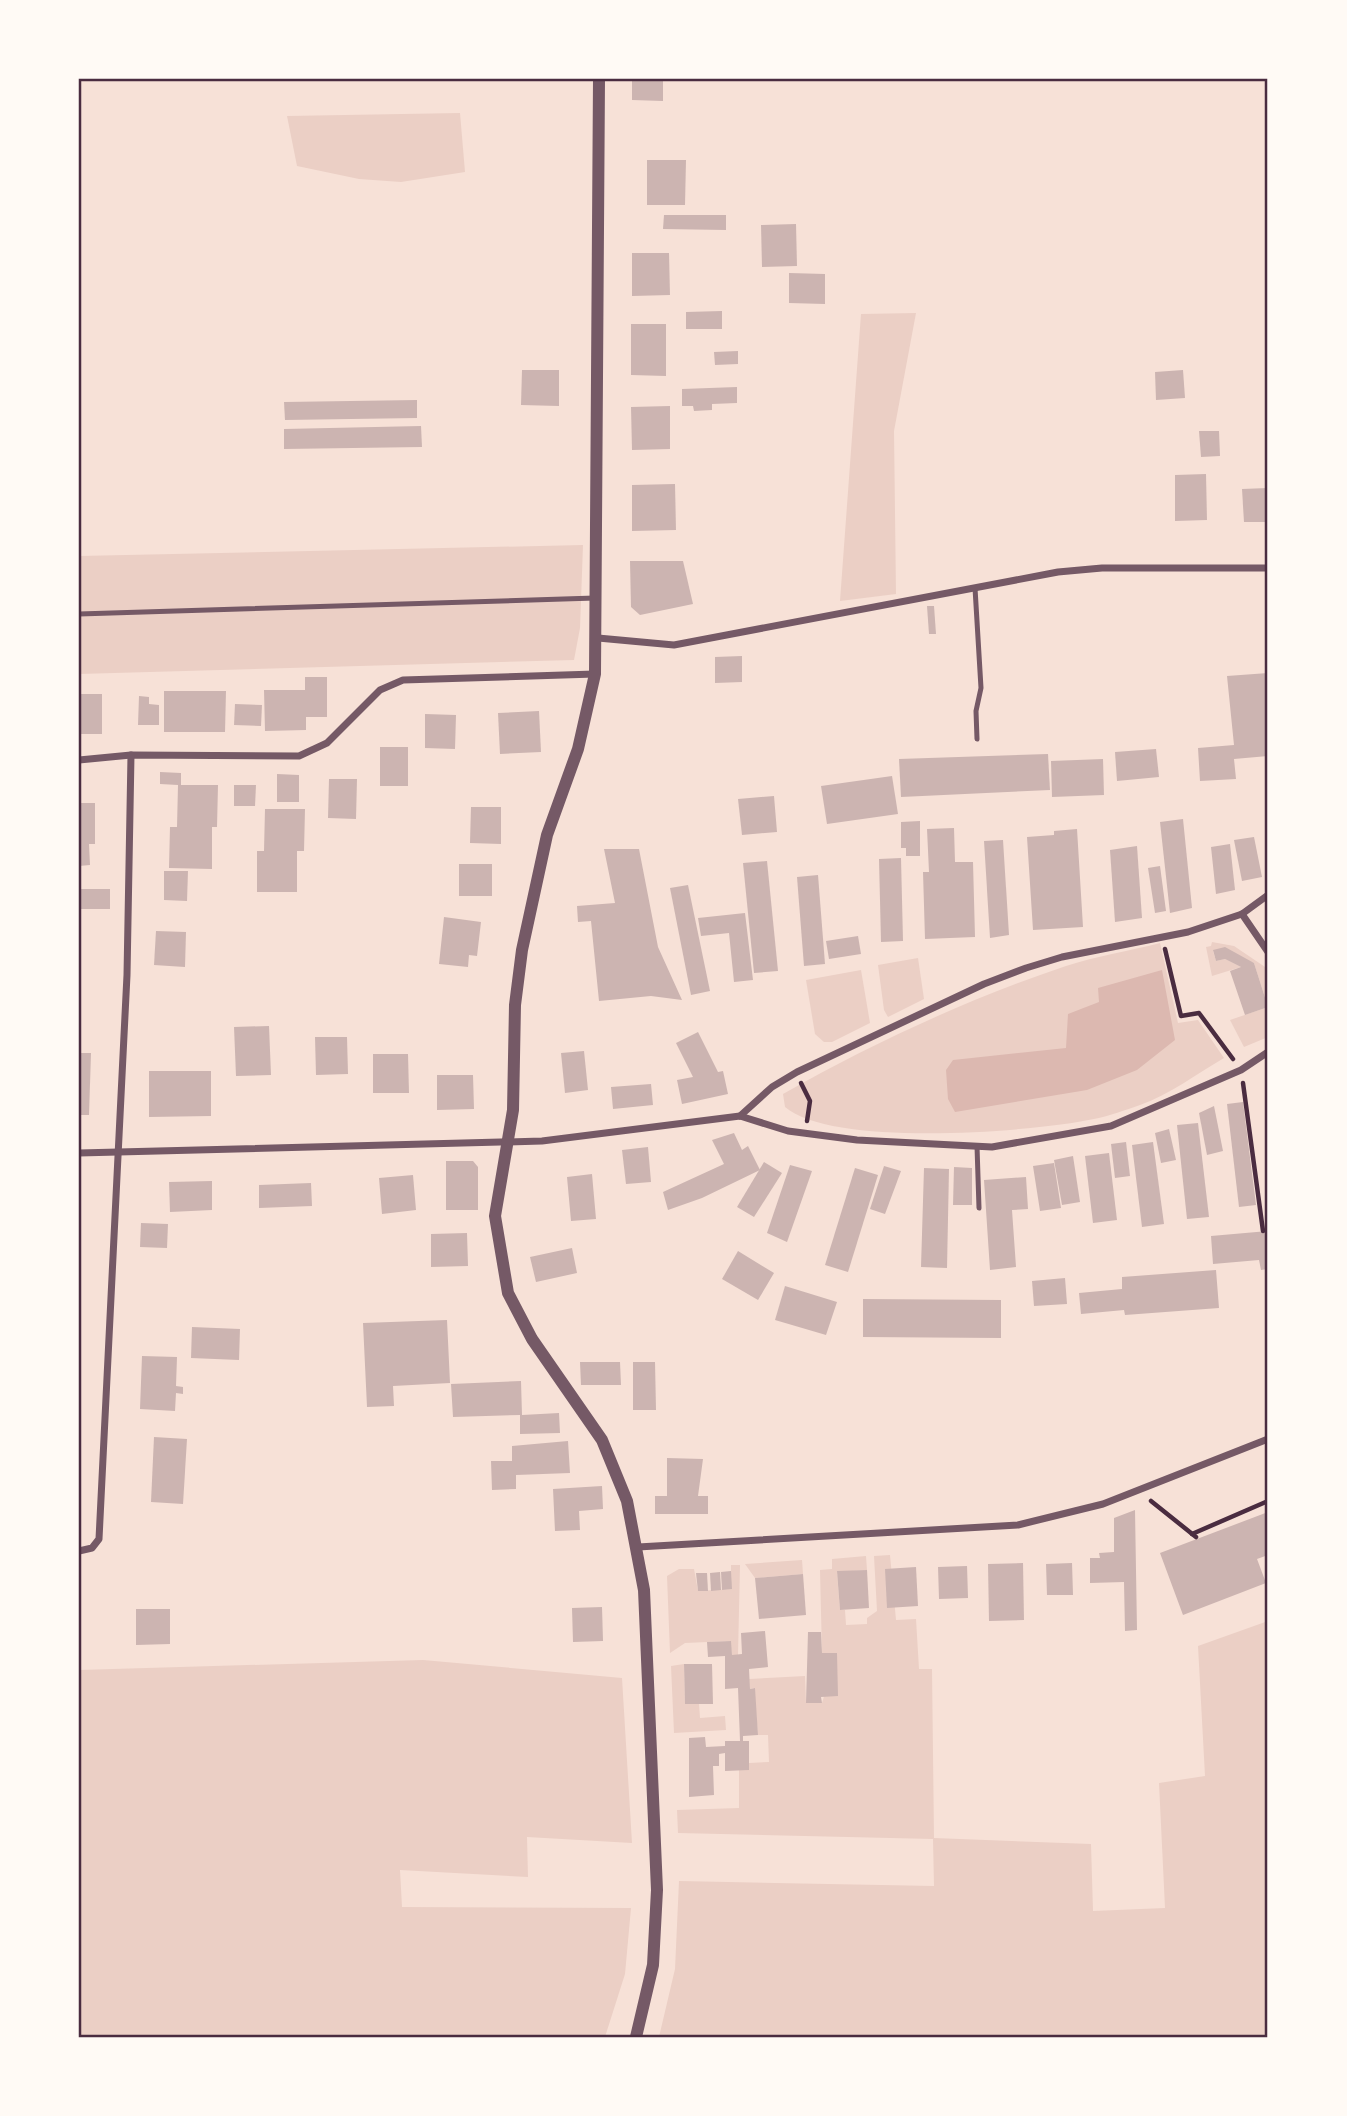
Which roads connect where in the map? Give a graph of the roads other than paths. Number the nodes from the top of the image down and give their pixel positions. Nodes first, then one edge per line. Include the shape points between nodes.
1 (599, 79) edge
2 (1268, 568) edge
3 (975, 588) junction
4 (598, 598) junction
5 (79, 614) edge
6 (598, 638) junction
7 (595, 674) junction
8 (977, 739) dead end
9 (131, 755) junction
10 (79, 760) edge
11 (1268, 895) edge
12 (1242, 914) junction
13 (1268, 952) edge
14 (1268, 1052) edge
15 (740, 1116) junction
16 (508, 1143) junction
17 (977, 1146) junction
18 (118, 1152) junction
19 (79, 1153) edge
20 (979, 1208) dead end
21 (1268, 1438) edge
22 (638, 1547) junction
23 (79, 1552) edge
24 (636, 2037) edge

1 - 4 street
2 - 3 street via 1102,568
3 - 6 street via 674,645
3 - 8 lane via 981,688
4 - 5 lane
4 - 6 street
6 - 7 street
7 - 9 street via 403,680 380,690 327,743 299,756
7 - 16 street via 578,749 547,835 525,937 515,1005
9 - 10 street
9 - 18 street
11 - 12 street
12 - 13 street
12 - 15 street via 1188,932 1062,957 984,984 797,1072
14 - 17 street via 1241,1070 1111,1126
15 - 16 street
15 - 17 street via 806,1133 858,1140
16 - 18 street
16 - 22 street via 495,1216 508,1293 531,1339 602,1440 627,1501
17 - 20 lane
18 - 19 street
18 - 23 street via 99,1539 92,1548
21 - 22 street via 1103,1504 1018,1525
22 - 24 street via 644,1590 657,1890 653,1965

